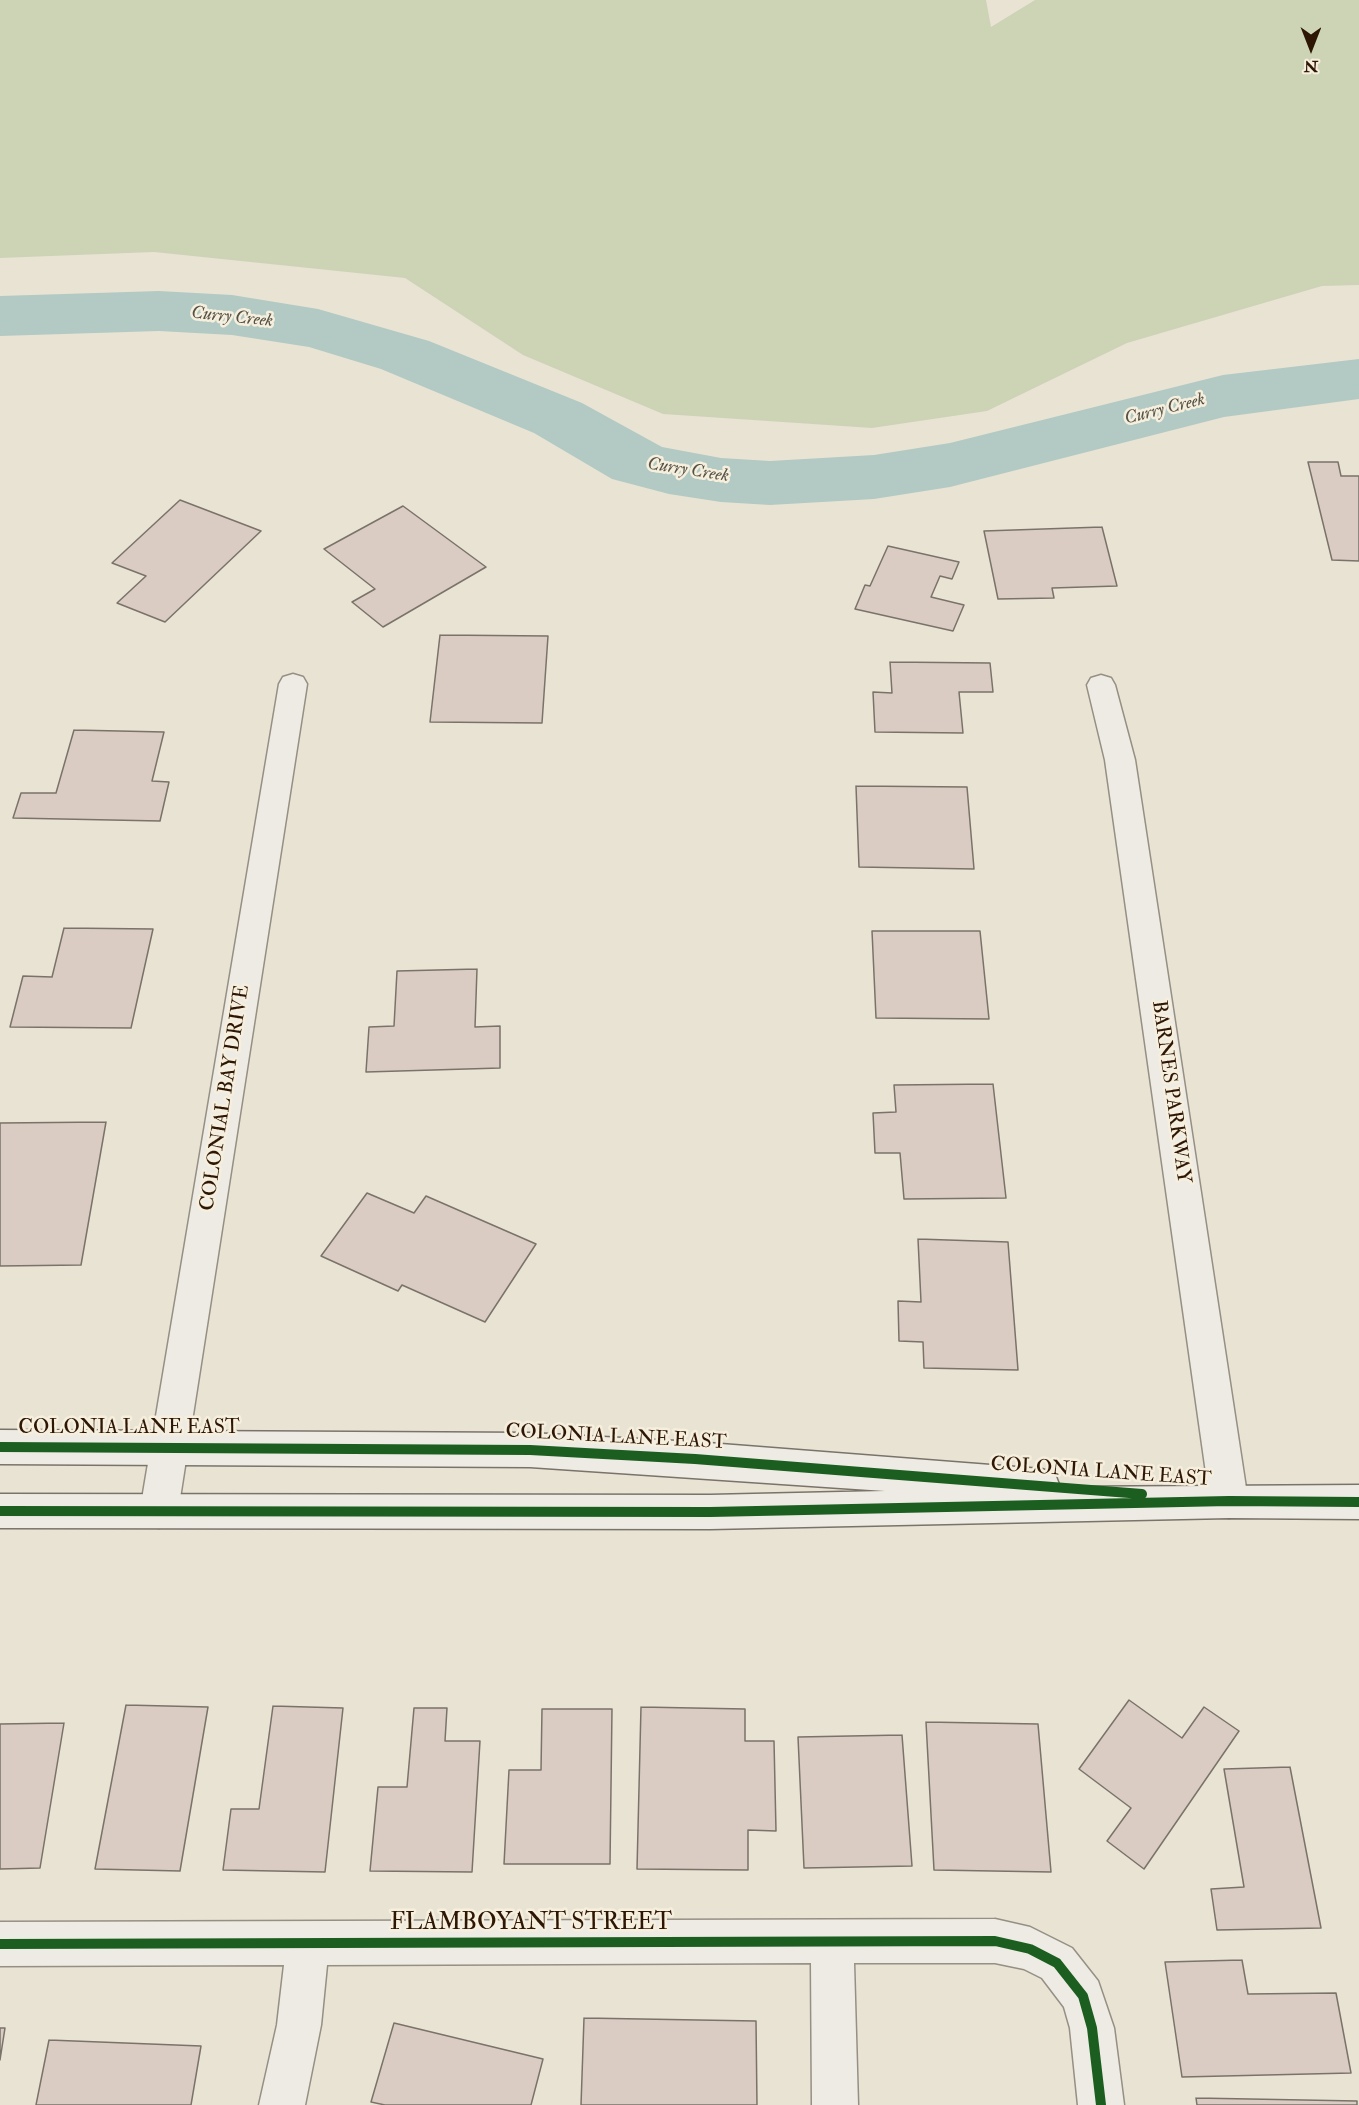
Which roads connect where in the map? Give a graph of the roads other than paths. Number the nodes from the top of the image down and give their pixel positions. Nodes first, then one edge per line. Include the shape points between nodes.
1 (293, 684) dead end
2 (1101, 685) dead end
3 (0, 1447) edge
4 (170, 1447) junction
5 (1229, 1501) junction
6 (1359, 1502) edge
7 (0, 1511) edge
8 (159, 1511) junction
9 (832, 1942) junction
10 (0, 1944) edge
11 (308, 1944) junction
12 (282, 2105) edge
13 (834, 2105) edge
14 (1101, 2105) edge

1 - 4 street, COLONIAL BAY DRIVE
2 - 5 street, BARNES PARKWAY via 1120,760
3 - 4 street, COLONIA LANE EAST
4 - 5 street, COLONIA LANE EAST via 530,1450
4 - 8 street, COLONIAL BAY DRIVE
5 - 6 street, COLONIA LANE EAST
5 - 8 street, COLONIA LANE EAST via 710,1512
7 - 8 street, COLONIA LANE EAST
9 - 11 street, FLAMBOYANT STREET
9 - 13 street
9 - 14 street, FLAMBOYANT STREET via 995,1941 1030,1948 1058,1963 1083,1996 1092,2028
10 - 11 street, FLAMBOYANT STREET
11 - 12 street via 299,2025

